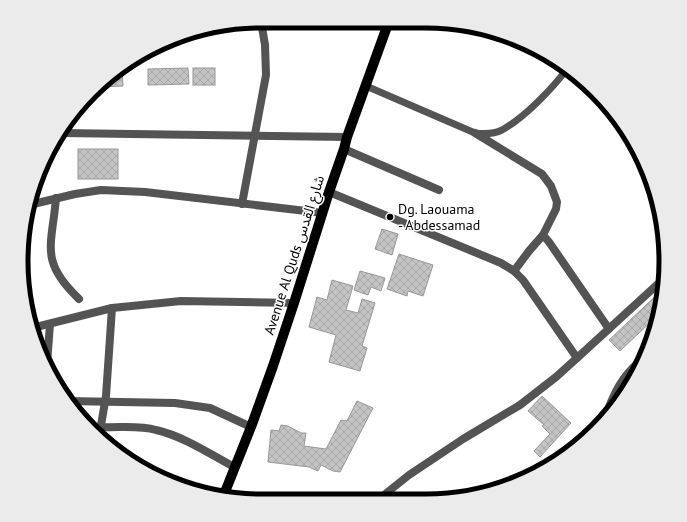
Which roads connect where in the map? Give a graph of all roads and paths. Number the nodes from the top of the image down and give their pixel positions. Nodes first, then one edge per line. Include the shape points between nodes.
1 (262, 28) edge
2 (387, 28) edge
3 (564, 73) edge
4 (366, 86) junction
5 (66, 133) edge
6 (475, 133) junction
7 (256, 135) junction
8 (347, 137) junction
9 (344, 149) junction
10 (439, 190) dead end
11 (329, 192) junction
12 (56, 198) junction
13 (35, 203) edge
14 (242, 204) junction
15 (323, 213) junction
16 (543, 235) junction
17 (514, 271) junction
18 (658, 284) edge
19 (78, 299) dead end
20 (294, 303) junction
21 (112, 308) junction
22 (50, 324) junction
23 (38, 327) edge
24 (608, 329) junction
25 (48, 354) edge
26 (577, 358) junction
27 (634, 366) edge
28 (75, 401) edge
29 (105, 402) junction
30 (611, 403) edge
31 (251, 427) junction
32 (100, 428) joint
33 (234, 467) junction
34 (224, 491) edge
35 (385, 494) edge

1 - 7 street via 266,75
2 - 4 main road, Avenue Al Quds شارع القدس
3 - 6 lane via 531,109 502,130 489,134
4 - 6 lane
4 - 8 main road, Avenue Al Quds شارع القدس
5 - 7 street
6 - 16 street via 542,174 551,186 557,202 556,209
7 - 8 street
7 - 14 street
8 - 9 main road, Avenue Al Quds شارع القدس
9 - 10 street
9 - 11 main road, Avenue Al Quds شارع القدس
11 - 15 main road, Avenue Al Quds شارع القدس
11 - 17 street via 501,263
12 - 13 street
12 - 14 street via 101,190 145,192
12 - 19 street via 50,250 56,274
14 - 15 street
15 - 20 main road, Avenue Al Quds شارع القدس
16 - 17 street
16 - 24 street
17 - 26 street via 531,290
18 - 24 street
20 - 21 street via 181,300
20 - 31 main road, Avenue Al Quds شارع القدس
21 - 22 street
21 - 29 street
22 - 23 street
22 - 25 street
24 - 26 street
26 - 35 street via 556,378 520,405 463,439
27 - 30 street via 618,385
28 - 29 street
29 - 31 street via 175,403 210,408
29 - 32 street
31 - 33 main road, Avenue Al Quds شارع القدس
32 - 33 street via 156,430 191,443
33 - 34 main road, Avenue Al Quds شارع القدس

